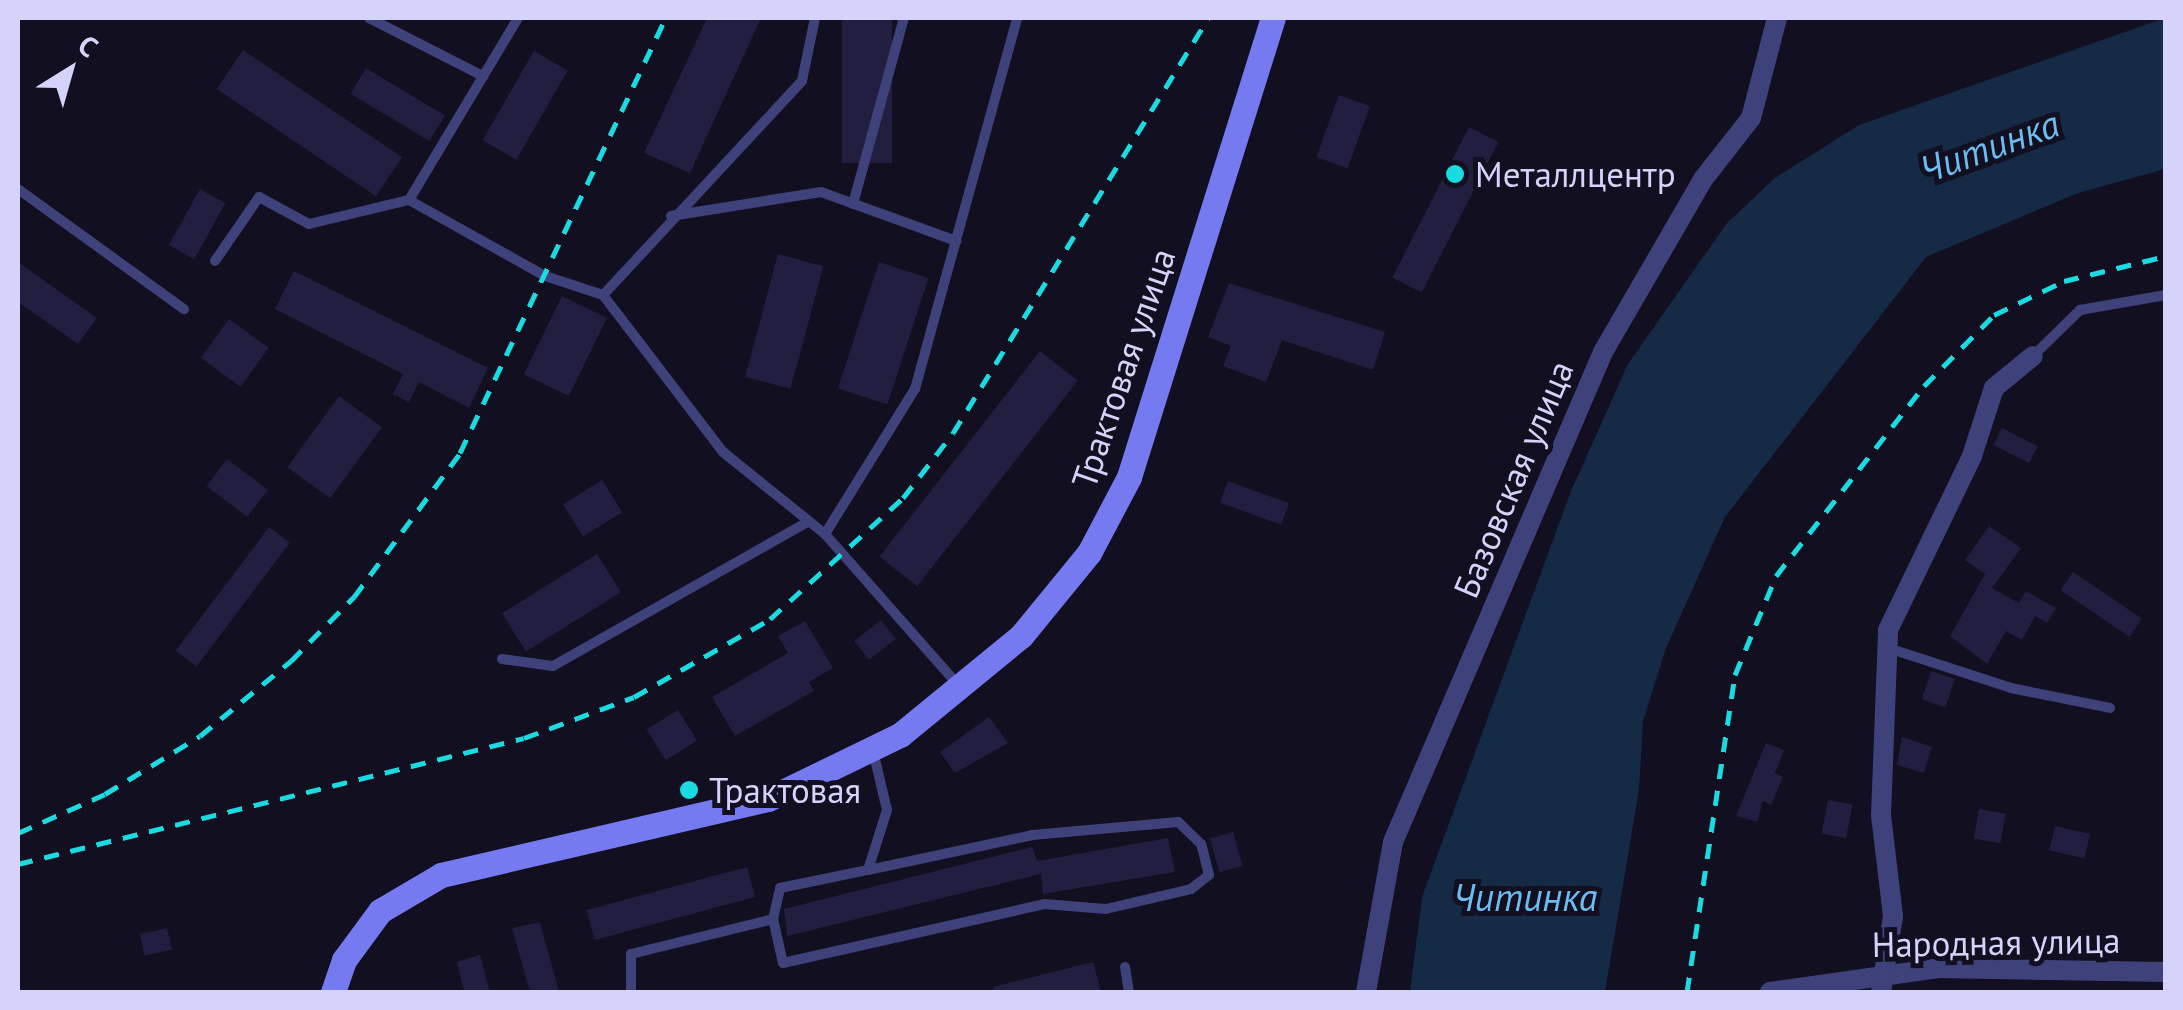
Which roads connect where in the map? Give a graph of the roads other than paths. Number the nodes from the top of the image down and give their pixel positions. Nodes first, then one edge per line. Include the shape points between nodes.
1 (369, 18) edge
2 (518, 18) edge
3 (814, 18) edge
4 (904, 18) edge
5 (1017, 18) edge
6 (1273, 18) edge
7 (1777, 18) edge
8 (483, 76) junction
9 (18, 189) edge
10 (409, 200) junction
11 (852, 204) junction
12 (670, 216) junction
13 (956, 241) junction
14 (215, 261) dead end
15 (2166, 295) edge
16 (603, 296) junction
17 (184, 309) dead end
18 (2033, 356) joint
19 (809, 522) junction
20 (825, 534) junction
21 (1888, 648) junction
22 (502, 659) dead end
23 (960, 687) junction
24 (2110, 708) dead end
25 (873, 752) junction
26 (868, 870) junction
27 (773, 919) junction
28 (1124, 966) dead end
29 (2166, 972) edge
30 (1883, 982) edge
31 (333, 992) edge
32 (632, 992) edge
33 (1130, 992) edge
34 (1366, 992) edge
35 (1770, 992) edge

1 - 8 lane
2 - 8 lane
3 - 12 lane via 802,81
4 - 11 lane
5 - 13 lane
6 - 23 main road, Трактовая улица via 1129,477 1078,567 1021,636
7 - 34 street, Базовская улица via 1751,118 1704,178 1603,352 1394,842
8 - 10 lane
9 - 17 lane
10 - 14 lane via 308,224 259,197
10 - 16 lane via 545,276
11 - 12 lane via 821,192
11 - 13 lane
12 - 16 lane
13 - 20 lane via 916,389
15 - 18 lane via 2080,310
16 - 19 lane via 723,452
18 - 21 street via 1994,388 1972,456 1888,630
19 - 20 lane
19 - 22 lane via 553,666
20 - 23 lane
21 - 24 lane via 2011,688
21 - 30 street via 1881,814 1893,916
23 - 25 main road, Трактовая улица
25 - 26 lane via 887,810
25 - 31 main road, Трактовая улица via 768,799 442,875 380,911 344,960
26 - 27 lane via 780,888
26 - 27 lane via 1033,835 1178,822 1200,844 1209,875 1191,889 1106,908 1044,904 783,962
27 - 32 lane via 630,954
28 - 33 lane
29 - 30 street, Народная улица
30 - 35 street, Народная улица

